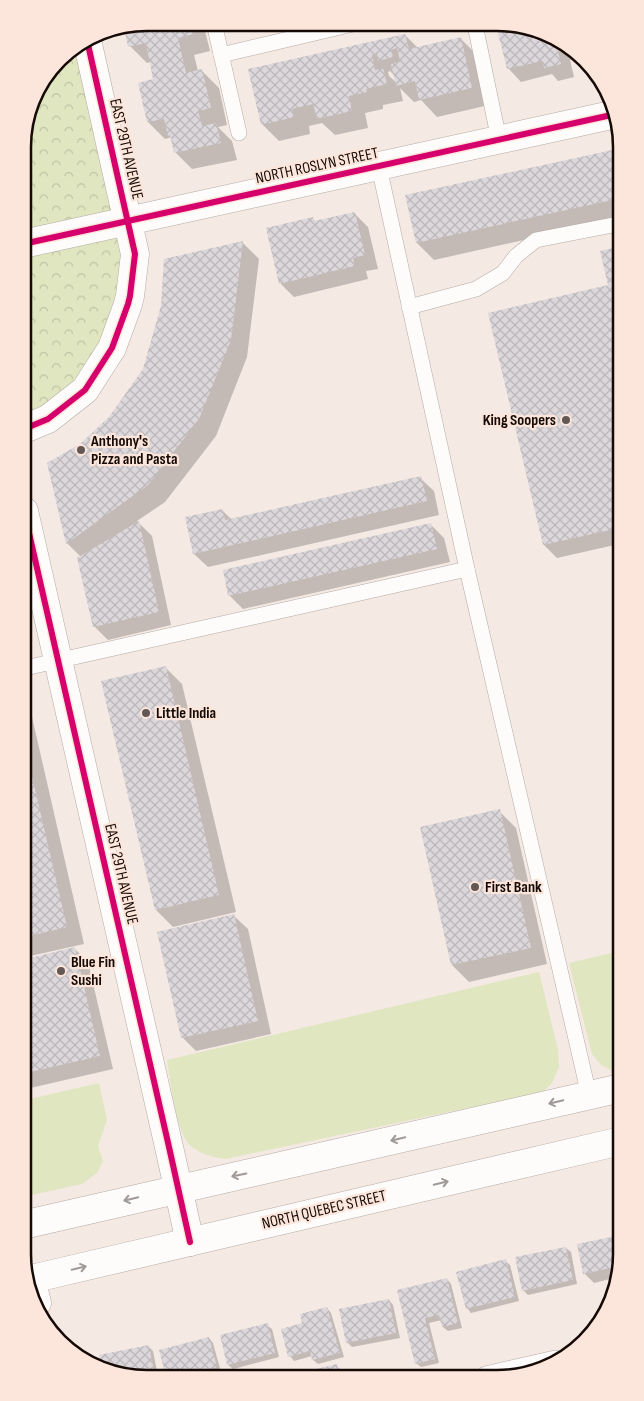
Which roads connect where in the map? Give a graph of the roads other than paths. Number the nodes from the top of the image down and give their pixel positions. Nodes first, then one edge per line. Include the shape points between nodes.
1 (216, 31) edge
2 (323, 31) edge
3 (476, 31) edge
4 (90, 47) edge
5 (221, 55) junction
6 (609, 116) edge
7 (239, 133) dead end
8 (499, 140) junction
9 (378, 166) junction
10 (128, 220) junction
11 (613, 225) edge
12 (31, 242) edge
13 (409, 307) junction
14 (31, 426) edge
15 (31, 542) edge
16 (467, 569) junction
17 (59, 660) junction
18 (31, 667) edge
19 (613, 1090) edge
20 (589, 1095) junction
21 (613, 1143) edge
22 (178, 1188) junction
23 (31, 1223) edge
24 (190, 1242) junction
25 (36, 1286) edge
26 (539, 1362) edge
27 (505, 1369) edge

1 - 5 lane
2 - 5 lane
3 - 8 lane
4 - 10 street, EAST 29TH AVENUE
5 - 7 lane
6 - 8 street, NORTH ROSLYN STREET
8 - 9 street, NORTH ROSLYN STREET
9 - 10 street, NORTH ROSLYN STREET
9 - 13 lane
10 - 12 street, NORTH ROSLYN STREET
10 - 14 street, EAST 29TH AVENUE via 135,254 128,304 112,348 85,390 48,419
11 - 13 lane via 536,240 516,256 503,273 476,289
13 - 16 lane
15 - 17 street, EAST 29TH AVENUE
16 - 17 lane
16 - 20 lane
17 - 18 lane
17 - 22 street, EAST 29TH AVENUE
19 - 20 street
20 -> 22 street
24 -> 21 street, NORTH QUEBEC STREET
22 -> 23 street
22 - 24 street, EAST 29TH AVENUE
25 -> 24 street, NORTH QUEBEC STREET
26 - 27 lane

